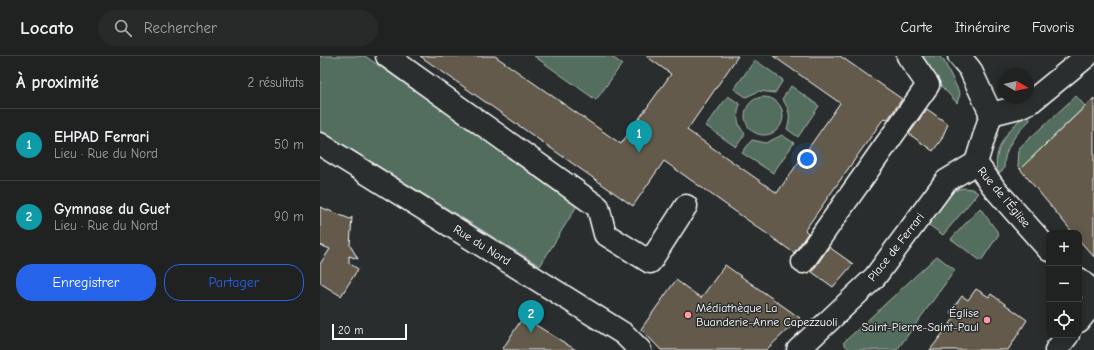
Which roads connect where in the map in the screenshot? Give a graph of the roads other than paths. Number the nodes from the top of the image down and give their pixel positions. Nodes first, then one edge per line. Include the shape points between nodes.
1 (387, 56) edge
2 (908, 56) edge
3 (959, 56) edge
4 (1087, 56) edge
5 (990, 114) junction
6 (320, 144) edge
7 (976, 163) junction
8 (686, 206) dead end
9 (1046, 247) edge
10 (803, 262) dead end
11 (1082, 283) edge
12 (1094, 293) edge
13 (1094, 302) edge
14 (1082, 316) edge
15 (1066, 338) edge
16 (640, 350) edge
17 (798, 350) edge
18 (1056, 350) edge

1 - 8 street via 598,207 606,234 650,262
2 - 10 street via 928,85
3 - 5 street via 970,69
4 - 5 street via 1032,100 1019,107
5 - 7 street
6 - 16 street, Rue du Nord via 624,334
7 - 9 street, Rue de l'Église via 995,189
7 - 17 street, Place de Ferrari via 946,181 875,277
11 - 12 street
13 - 14 street
15 - 18 street

